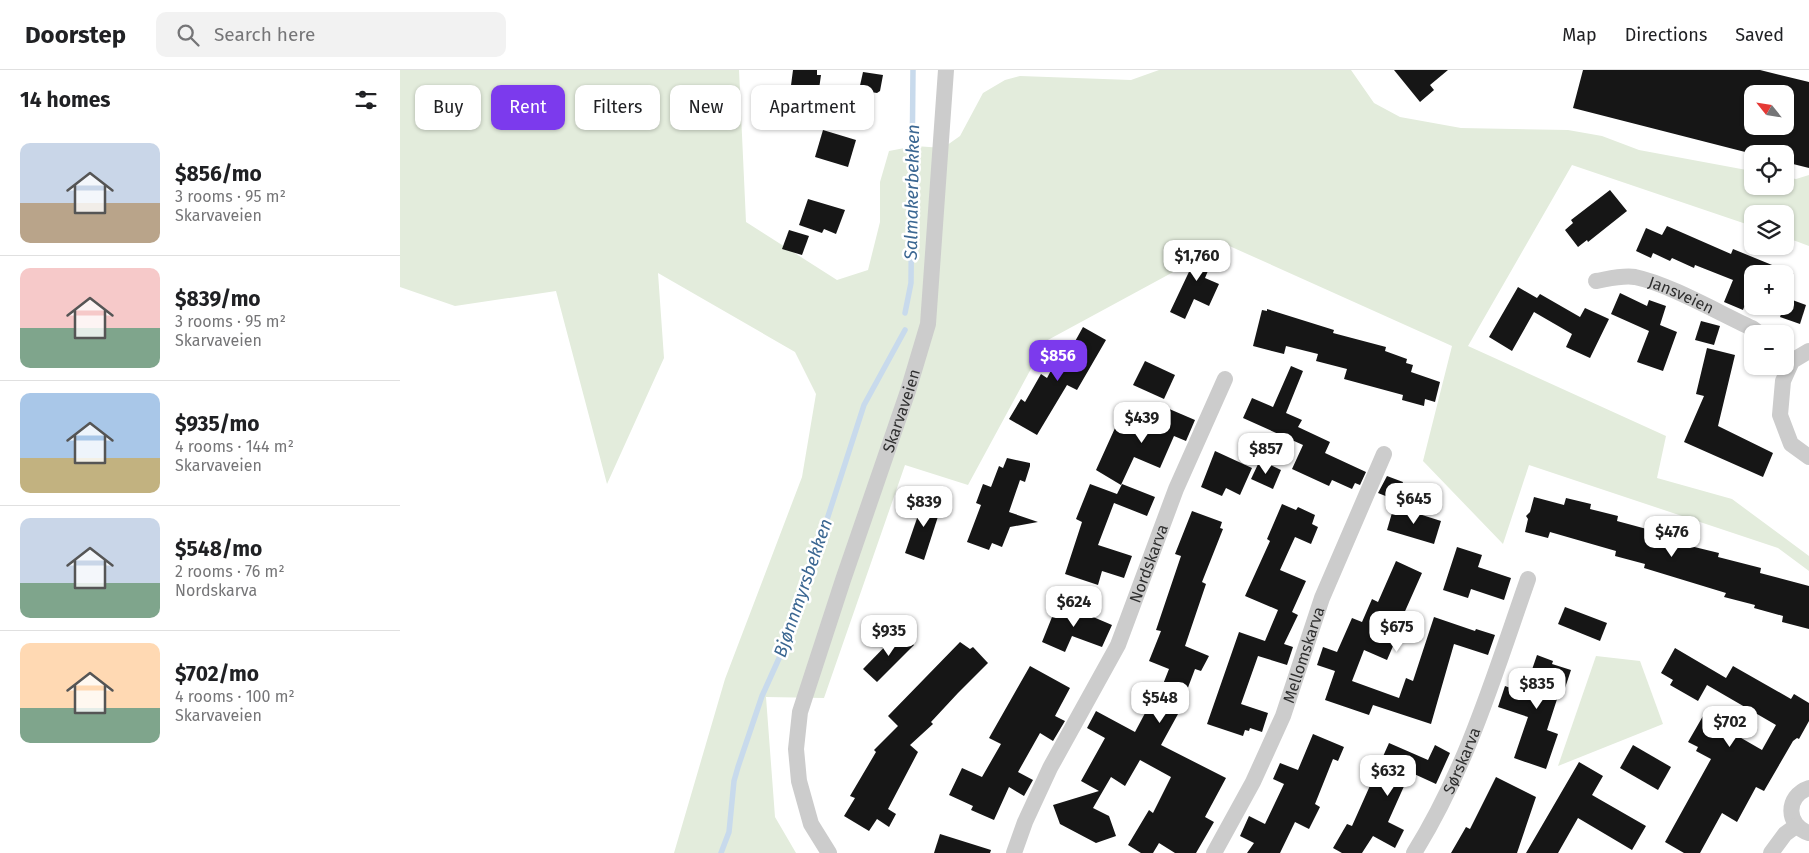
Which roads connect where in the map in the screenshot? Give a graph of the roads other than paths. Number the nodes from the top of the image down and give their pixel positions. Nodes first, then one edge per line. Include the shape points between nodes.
1 (946, 70) edge
2 (1596, 281) dead end
3 (1746, 325) edge
4 (1809, 352) edge
5 (1794, 356) edge
6 (1784, 375) edge
7 (1225, 379) dead end
8 (1384, 454) dead end
9 (1809, 457) edge
10 (1528, 579) dead end
11 (1809, 788) edge
12 (1802, 829) edge
13 (829, 853) edge
14 (1014, 853) edge
15 (1214, 853) edge
16 (1414, 853) edge
17 (1771, 853) edge

1 - 13 street, Skarvaveien via 928,324 800,712 796,749 799,781 811,824
2 - 3 street, Jansveien via 1634,277 1671,290
4 - 5 street
6 - 9 street via 1780,415 1791,444
7 - 14 street, Nordskarva via 1176,489 1118,645 1050,768 1024,822
8 - 15 street, Mellomskarva via 1322,598 1283,716 1253,782
10 - 16 street, Sørskarva via 1480,720 1452,784
11 - 12 street via 1795,797 1791,806 1792,816
12 - 17 street via 1785,834

